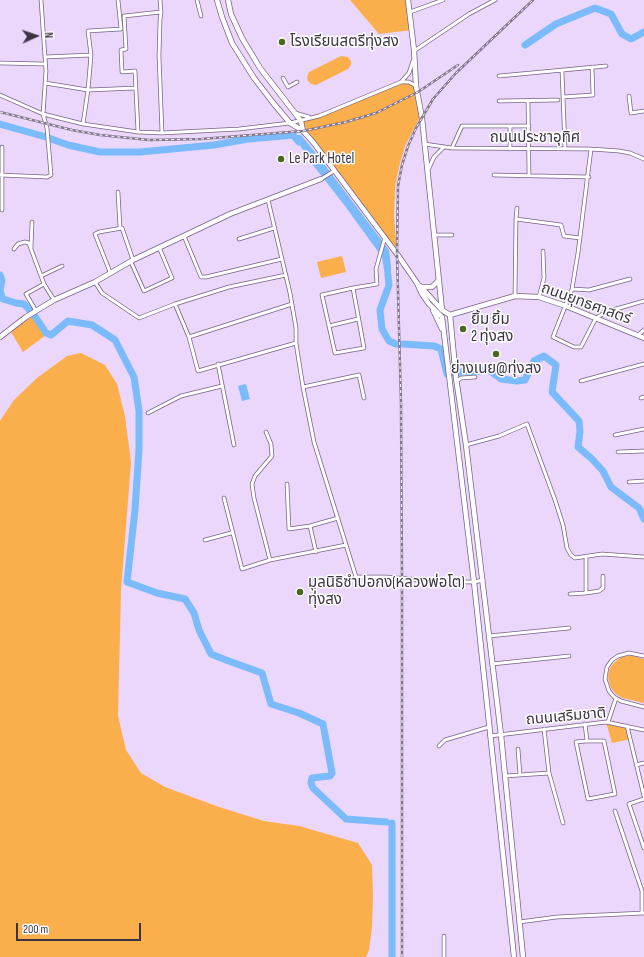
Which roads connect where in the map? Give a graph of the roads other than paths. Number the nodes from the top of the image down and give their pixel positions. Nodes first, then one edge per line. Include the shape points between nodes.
1 (41, 0) edge
2 (118, 0) edge
3 (160, 0) edge
4 (197, 0) edge
5 (217, 0) edge
6 (228, 0) edge
7 (408, 0) edge
8 (443, 0) edge
9 (495, 0) edge
10 (161, 12) junction
11 (410, 12) junction
12 (201, 16) dead end
13 (414, 50) junction
14 (90, 55) junction
15 (45, 57) junction
16 (0, 63) edge
17 (45, 64) junction
18 (606, 66) dead end
19 (592, 67) junction
20 (562, 70) junction
21 (499, 76) dead end
22 (283, 78) dead end
23 (297, 82) dead end
24 (401, 82) junction
25 (45, 83) junction
26 (416, 86) junction
27 (136, 88) junction
28 (88, 90) junction
29 (0, 95) edge
30 (629, 96) dead end
31 (563, 97) junction
32 (558, 100) dead end
33 (499, 101) dead end
34 (528, 101) junction
35 (294, 112) junction
36 (644, 112) edge
37 (43, 114) junction
38 (319, 116) junction
39 (300, 120) junction
40 (290, 122) junction
41 (83, 124) junction
42 (510, 126) junction
43 (529, 126) junction
44 (303, 131) junction
45 (138, 132) junction
46 (162, 133) junction
47 (424, 144) junction
48 (2, 147) dead end
49 (444, 147) junction
50 (452, 148) junction
51 (529, 148) junction
52 (565, 148) junction
53 (510, 149) junction
54 (591, 149) junction
55 (644, 159) edge
56 (333, 172) junction
57 (427, 174) junction
58 (1, 175) edge
59 (494, 175) dead end
60 (529, 175) junction
61 (588, 177) junction
62 (321, 179) joint
63 (118, 192) dead end
64 (268, 200) junction
65 (517, 208) dead end
66 (2, 210) dead end
67 (516, 219) junction
68 (32, 222) dead end
69 (120, 228) junction
70 (274, 228) junction
71 (435, 235) junction
72 (452, 235) dead end
73 (184, 236) junction
74 (384, 238) junction
75 (580, 238) junction
76 (239, 239) dead end
77 (159, 248) junction
78 (14, 249) dead end
79 (31, 249) junction
80 (543, 251) dead end
81 (282, 259) junction
82 (132, 261) junction
83 (62, 266) dead end
84 (110, 272) junction
85 (286, 275) junction
86 (41, 276) junction
87 (630, 279) dead end
88 (439, 280) junction
89 (95, 282) junction
90 (417, 283) junction
91 (44, 284) junction
92 (421, 287) junction
93 (353, 288) junction
94 (572, 289) junction
95 (516, 296) junction
96 (540, 297) junction
97 (54, 300) junction
98 (644, 301) edge
99 (175, 304) junction
100 (292, 304) junction
101 (566, 306) junction
102 (432, 308) junction
103 (442, 310) junction
104 (36, 311) junction
105 (450, 315) junction
106 (442, 317) junction
107 (596, 318) junction
108 (358, 320) junction
109 (329, 326) junction
110 (644, 330) edge
111 (444, 332) junction
112 (638, 335) junction
113 (0, 336) edge
114 (189, 337) junction
115 (644, 338) edge
116 (296, 343) junction
117 (218, 364) junction
118 (644, 364) edge
119 (475, 376) dead end
120 (457, 380) junction
121 (582, 382) dead end
122 (222, 386) junction
123 (303, 387) junction
124 (364, 398) dead end
125 (148, 413) dead end
126 (644, 429) edge
127 (266, 432) dead end
128 (615, 435) dead end
129 (234, 445) dead end
130 (466, 445) junction
131 (644, 451) edge
132 (618, 452) dead end
133 (644, 481) edge
134 (629, 482) dead end
135 (287, 484) dead end
136 (224, 498) dead end
137 (338, 518) junction
138 (310, 526) junction
139 (232, 533) junction
140 (206, 540) dead end
141 (346, 545) junction
142 (316, 552) junction
143 (586, 556) junction
144 (644, 557) edge
145 (270, 560) junction
146 (603, 576) dead end
147 (483, 580) junction
148 (474, 582) junction
149 (586, 593) junction
150 (570, 594) dead end
151 (569, 628) dead end
152 (489, 636) junction
153 (570, 656) dead end
154 (644, 656) edge
155 (492, 664) junction
156 (616, 698) junction
157 (644, 707) edge
158 (608, 722) junction
159 (585, 724) junction
160 (628, 726) junction
161 (490, 727) junction
162 (544, 729) junction
163 (644, 730) edge
164 (501, 735) junction
165 (490, 736) junction
166 (587, 741) junction
167 (439, 746) dead end
168 (518, 749) dead end
169 (644, 763) edge
170 (636, 765) junction
171 (549, 773) junction
172 (520, 775) junction
173 (505, 776) junction
174 (644, 797) edge
175 (615, 811) dead end
176 (563, 823) dead end
177 (644, 848) edge
178 (643, 913) edge
179 (519, 922) junction
180 (444, 936) dead end
181 (444, 957) edge
182 (514, 957) edge
183 (523, 957) edge

1 - 15 street
2 - 14 street via 120,29 88,31
3 - 10 street
4 - 12 street
5 - 40 main road via 235,48 262,88
6 - 35 main road via 231,14 254,59
7 - 11 main road
8 - 11 street
9 - 13 street
10 - 27 street via 124,16 126,49 121,50 122,72 135,71
10 - 46 street via 159,56
11 - 13 main road
13 - 24 street via 411,68
13 - 26 main road
14 - 15 street
14 - 28 street
15 - 17 street
16 - 17 street
17 - 25 street
18 - 19 street
19 - 20 street
19 - 31 street via 593,94
20 - 21 street
20 - 31 street
22 - 23 street via 288,87
24 - 26 street via 409,82
24 - 38 street
25 - 28 street
25 - 37 street
26 - 47 main road
27 - 28 street
27 - 45 street
28 - 41 street
29 - 37 street
30 - 36 street via 631,113
31 - 52 street
32 - 34 street
33 - 34 street
34 - 43 street
35 - 38 street via 305,117
35 - 39 main road
37 - 41 street
37 - 58 street via 52,175
38 - 39 street
39 - 40 street
39 - 44 main road
40 - 44 main road
40 - 46 street via 233,129
41 - 45 street
42 - 43 street
42 - 50 street via 462,126
42 - 53 street
43 - 51 street
44 - 56 main road
45 - 46 street
47 - 49 street, ถนนประชาอุทิศ
47 - 57 main road
48 - 58 street
49 - 50 street, ถนนประชาอุทิศ
49 - 57 street via 434,157
50 - 53 street, ถนนประชาอุทิศ
51 - 52 street, ถนนประชาอุทิศ
51 - 53 street, ถนนประชาอุทิศ
51 - 60 street
52 - 54 street, ถนนประชาอุทิศ
54 - 55 street, ถนนประชาอุทิศ via 630,153
54 - 61 street
56 - 62 street
56 - 74 main road
57 - 71 main road
58 - 66 street
59 - 60 street
60 - 61 street
61 - 75 street
62 - 64 main road
63 - 69 street
64 - 70 street
64 - 73 main road via 230,214
65 - 67 street
67 - 75 street via 561,225 564,236
67 - 95 street
68 - 79 street
69 - 82 street
69 - 84 street via 96,234
70 - 76 street
70 - 81 street
71 - 72 street
71 - 88 main road
73 - 77 main road
73 - 81 street via 201,277
74 - 90 main road
74 - 93 street via 376,269 376,284
75 - 94 street
77 - 82 main road
77 - 82 street via 172,278 144,291
78 - 79 street via 18,244 25,242 29,243
79 - 86 street
80 - 96 street via 544,278
81 - 85 street
82 - 84 main road
83 - 86 street
84 - 89 main road
85 - 99 street via 229,287
85 - 100 street
86 - 91 street
87 - 94 street via 589,290
88 - 92 main road via 432,287
88 - 103 main road
89 - 97 main road
89 - 99 street via 102,293 139,318
90 - 92 main road
90 - 102 main road
91 - 97 street
91 - 104 street via 26,294
92 - 103 main road
93 - 108 street
93 - 109 street via 322,295
94 - 101 street
95 - 96 main road, ถนนยุทธศาสตร์
95 - 105 main road, ถนนยุทธศาสตร์
96 - 101 main road, ถนนยุทธศาสตร์
97 - 104 main road
98 - 107 street via 606,312
99 - 114 street
100 - 114 street
100 - 116 street
101 - 107 main road, ถนนยุทธศาสตร์
101 - 107 street via 553,337 574,347 581,347
102 - 106 main road
102 - 111 main road
103 - 105 main road
103 - 106 street
104 - 113 main road
105 - 120 main road
106 - 111 main road
107 - 112 main road, ถนนยุทธศาสตร์
108 - 109 street
108 - 109 street via 364,348 335,353
110 - 112 street
111 - 148 main road
112 - 115 main road, ถนนยุทธศาสตร์
114 - 117 street via 198,371
116 - 117 street
116 - 123 street
117 - 122 street
118 - 121 street
119 - 120 street
120 - 130 main road
122 - 125 street via 181,396
122 - 129 street
123 - 124 street via 359,375
123 - 137 street via 314,442
126 - 128 street
127 - 145 street via 272,456 255,476 252,484
130 - 143 street via 499,436 527,424 559,512 567,548 575,558
130 - 147 main road
131 - 132 street
133 - 134 street
135 - 138 street via 289,529
136 - 139 street
137 - 138 street
137 - 141 street
138 - 142 street
139 - 140 street
139 - 145 street via 242,569
141 - 142 street
141 - 148 street via 356,578 386,577
142 - 145 street
143 - 144 street via 612,554
143 - 149 street
146 - 149 street via 603,588
147 - 148 street
147 - 152 main road
148 - 161 main road
149 - 150 street
151 - 152 street
152 - 155 main road
153 - 155 street
154 - 156 street via 626,653 618,656 610,664 606,671 606,683
155 - 164 main road
156 - 157 street
156 - 158 street
158 - 159 street, ถนนเสริมชาติ
158 - 160 street, ถนนเสริมชาติ
159 - 162 street, ถนนเสริมชาติ
159 - 166 street
160 - 163 street, ถนนเสริมชาติ
160 - 170 street
161 - 165 main road
161 - 167 street via 445,740
162 - 164 street, ถนนเสริมชาติ
162 - 171 street
164 - 165 street, ถนนเสริมชาติ
164 - 173 main road
165 - 182 main road
166 - 166 street via 604,741 614,794 588,799 576,742
168 - 172 street
169 - 170 street
170 - 174 street
171 - 172 street
171 - 176 street
172 - 173 street
173 - 179 main road
174 - 177 street via 629,804
175 - 178 street via 642,891
178 - 179 street via 556,917
179 - 183 main road
180 - 181 street

